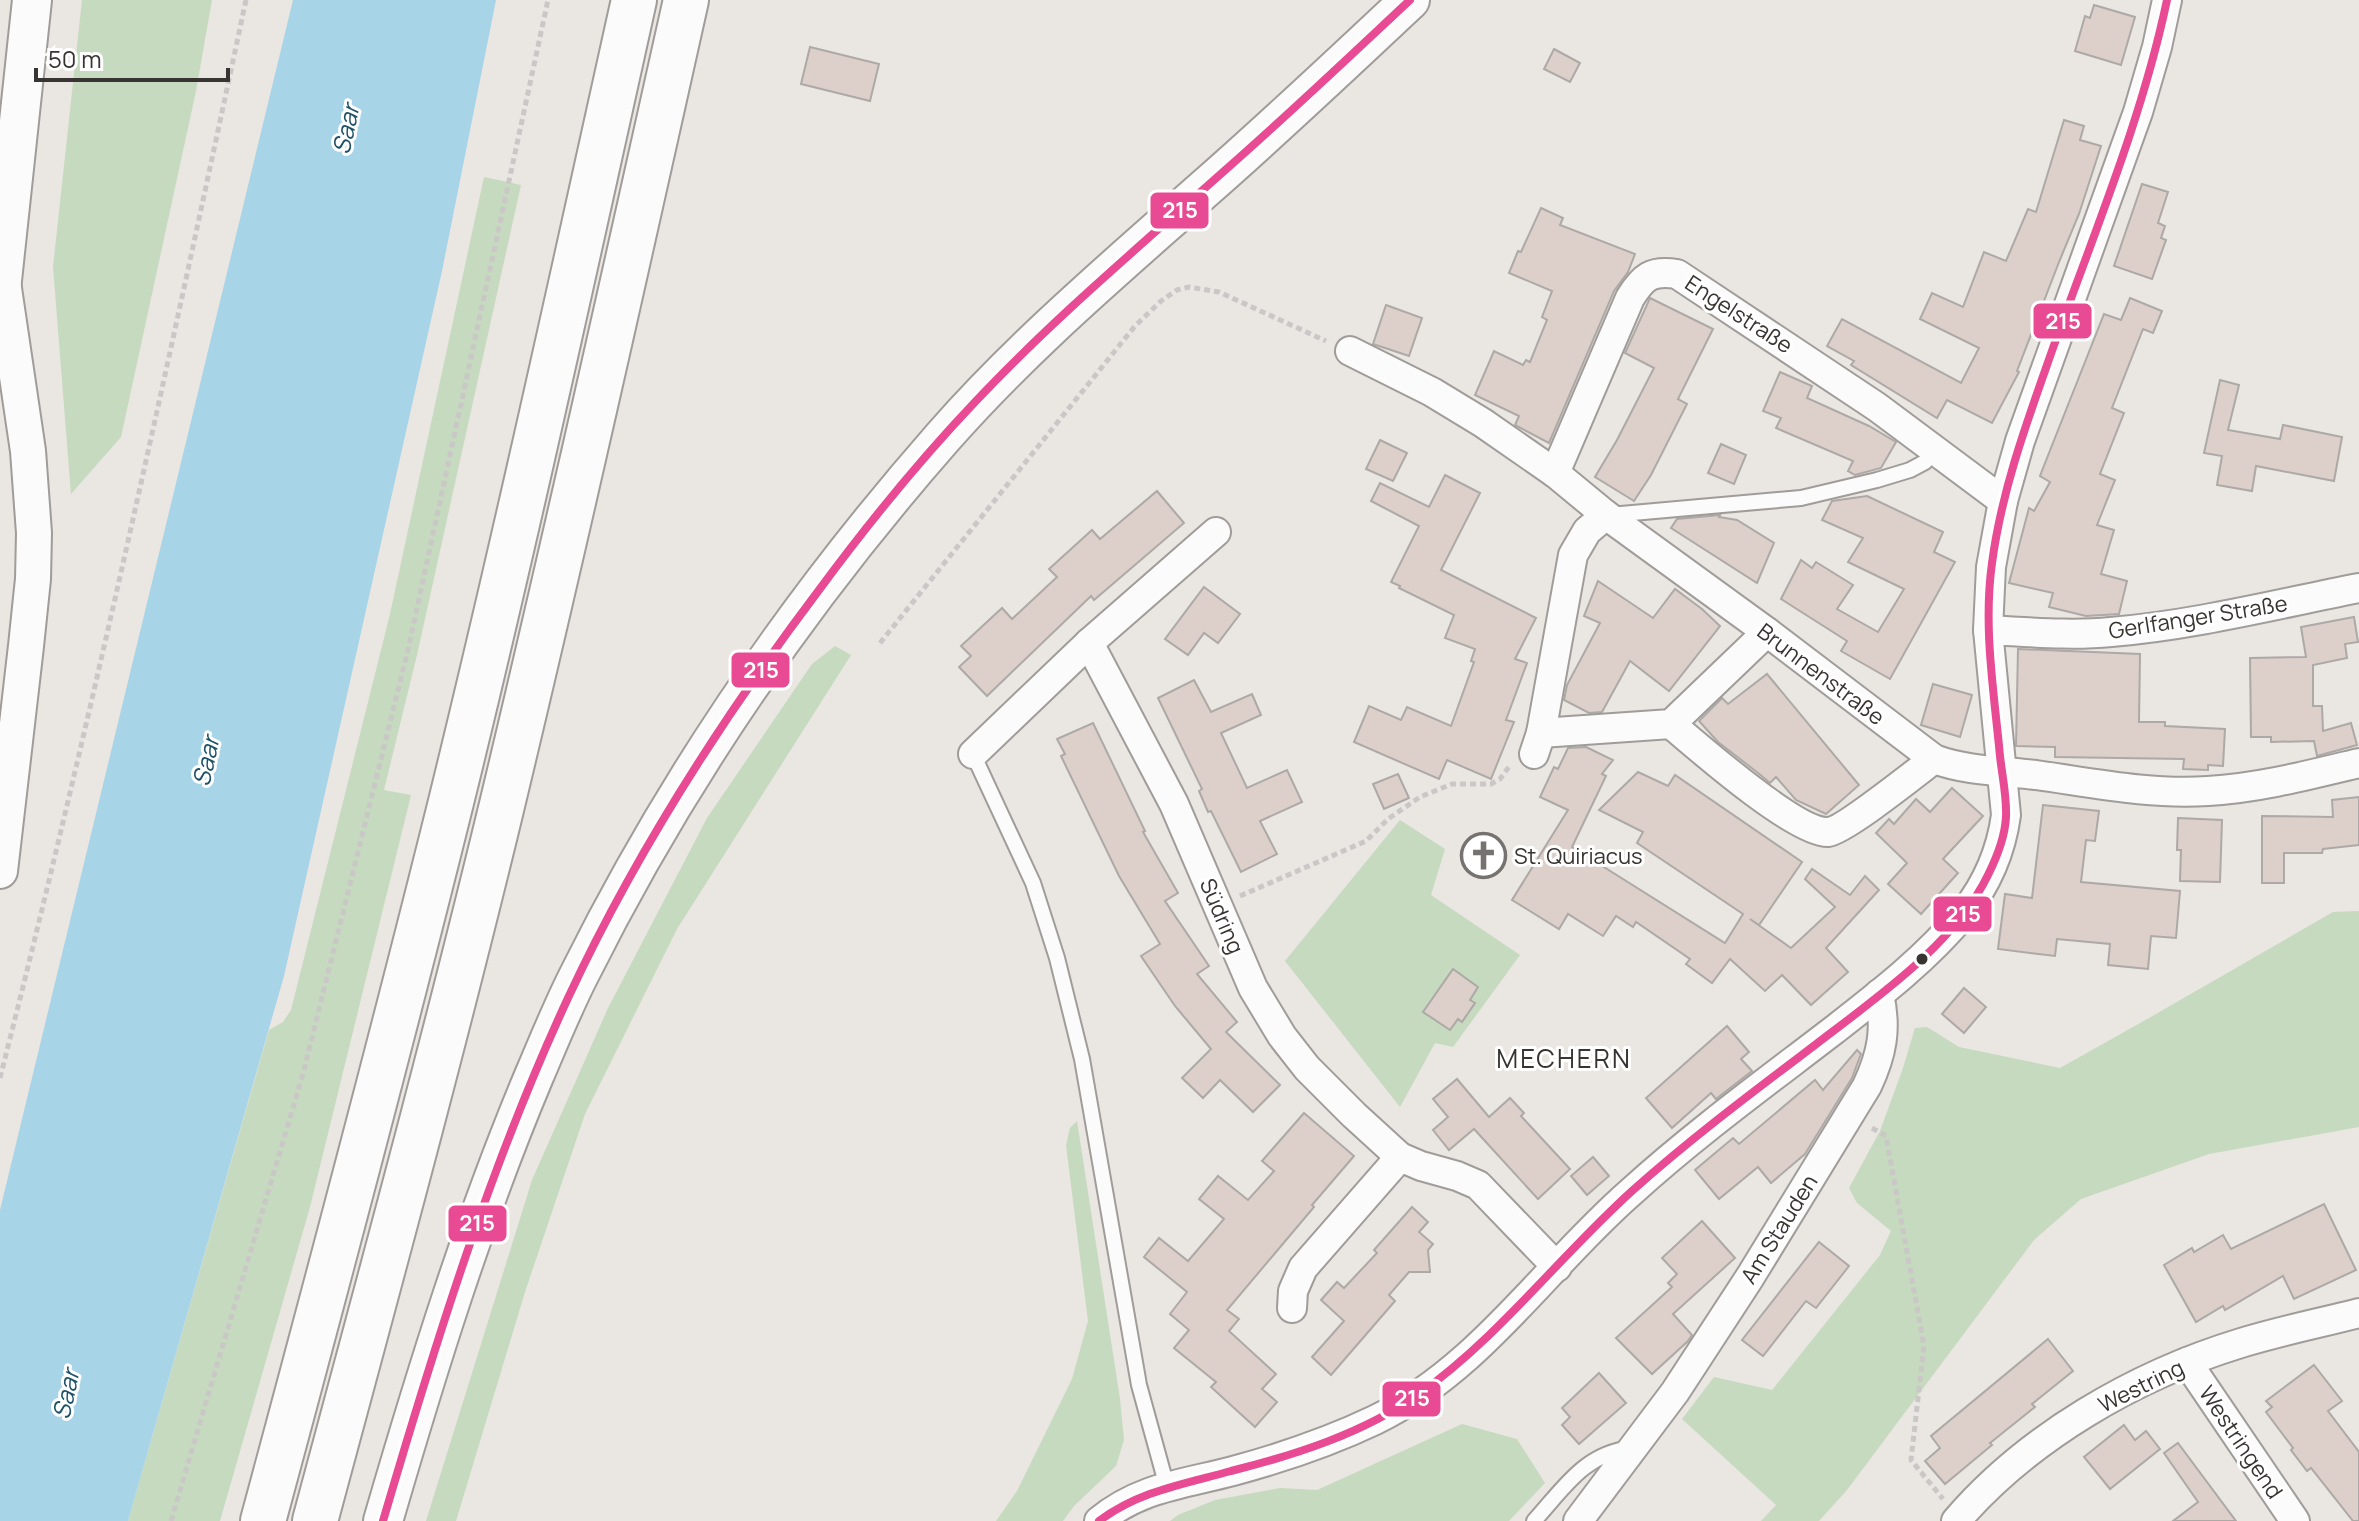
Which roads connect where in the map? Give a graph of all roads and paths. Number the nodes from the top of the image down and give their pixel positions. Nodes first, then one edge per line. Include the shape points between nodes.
1 (32, 0) edge
2 (246, 0) edge
3 (548, 0) edge
4 (634, 0) edge
5 (686, 0) edge
6 (1410, 0) edge
7 (2167, 0) edge
8 (1, 286) edge
9 (1350, 351) joint
10 (1934, 451) junction
11 (1555, 473) junction
12 (2003, 501) junction
13 (1606, 515) junction
14 (1216, 532) dead end
15 (2359, 588) edge
16 (1988, 630) junction
17 (1767, 632) junction
18 (880, 643) dead end
19 (1089, 643) junction
20 (1671, 724) junction
21 (1538, 744) junction
22 (973, 754) joint
23 (1934, 759) junction
24 (2359, 763) edge
25 (2000, 771) junction
26 (0, 871) edge
27 (1217, 905) junction
28 (1879, 994) junction
29 (0, 1078) edge
30 (1850, 1114) junction
31 (1400, 1157) junction
32 (1557, 1267) junction
33 (1292, 1308) dead end
34 (2359, 1313) edge
35 (2187, 1362) junction
36 (1632, 1448) junction
37 (1167, 1487) junction
38 (1957, 1520) edge
39 (171, 1521) edge
40 (263, 1521) edge
41 (315, 1521) edge
42 (383, 1521) edge
43 (1099, 1521) edge
44 (1534, 1521) edge
45 (1578, 1521) edge
46 (2295, 1521) edge

1 - 8 main road
2 - 29 path via 173,343
3 - 39 path via 408,650 303,1074
4 - 40 highway via 449,808
5 - 41 highway via 498,820
6 - 42 main road via 1084,296 945,435 849,549 716,733 667,811 579,974 506,1143 428,1366
7 - 12 street via 2138,112
8 - 26 street via 28,451 34,533
9 - 11 street, Brunnenstraße via 1432,392
9 - 18 path via 1219,292 1177,290 1135,326
10 - 11 street, Engelstraße via 1767,332 1677,274 1661,271 1641,280 1630,298
10 - 12 street, Engelstraße
10 - 13 lane via 1910,470 1801,498
11 - 13 street, Brunnenstraße
12 - 16 street via 1991,567
13 - 17 street, Brunnenstraße
13 - 21 street via 1587,531 1573,555
14 - 19 street
15 - 16 street, Gerlfanger Straße via 2144,629 2068,634
16 - 25 street
17 - 20 street
17 - 23 street, Brunnenstraße
19 - 22 street
19 - 27 street, Südring via 1174,804
20 - 21 street
20 - 23 street via 1753,791 1815,829 1829,832
21 - 27 path via 1491,784 1452,784 1420,797 1366,841
22 - 37 lane via 1033,883 1057,958 1082,1059 1139,1385
23 - 25 street, Brunnenstraße via 1955,767
24 - 25 street, Brunnenstraße via 2275,783 2209,791 2162,792
25 - 28 street via 2006,815 2002,841 1984,884 1925,954
27 - 31 street, Südring via 1253,988 1282,1036 1307,1068
28 - 30 street, Am Stauden via 1884,1021 1880,1059
28 - 32 street via 1685,1145
30 - 36 street, Am Stauden via 1700,1354
30 - 38 path via 1886,1136 1924,1346 1911,1460
31 - 32 street, Südring via 1478,1185
31 - 33 street via 1303,1268
32 - 37 street via 1434,1385 1376,1419 1309,1447
34 - 35 street, Westring
35 - 38 street, Westring via 2084,1413 2040,1442
35 - 46 street, Westringend
36 - 44 lane via 1592,1460
36 - 45 street, Am Stauden
37 - 43 street via 1140,1495

